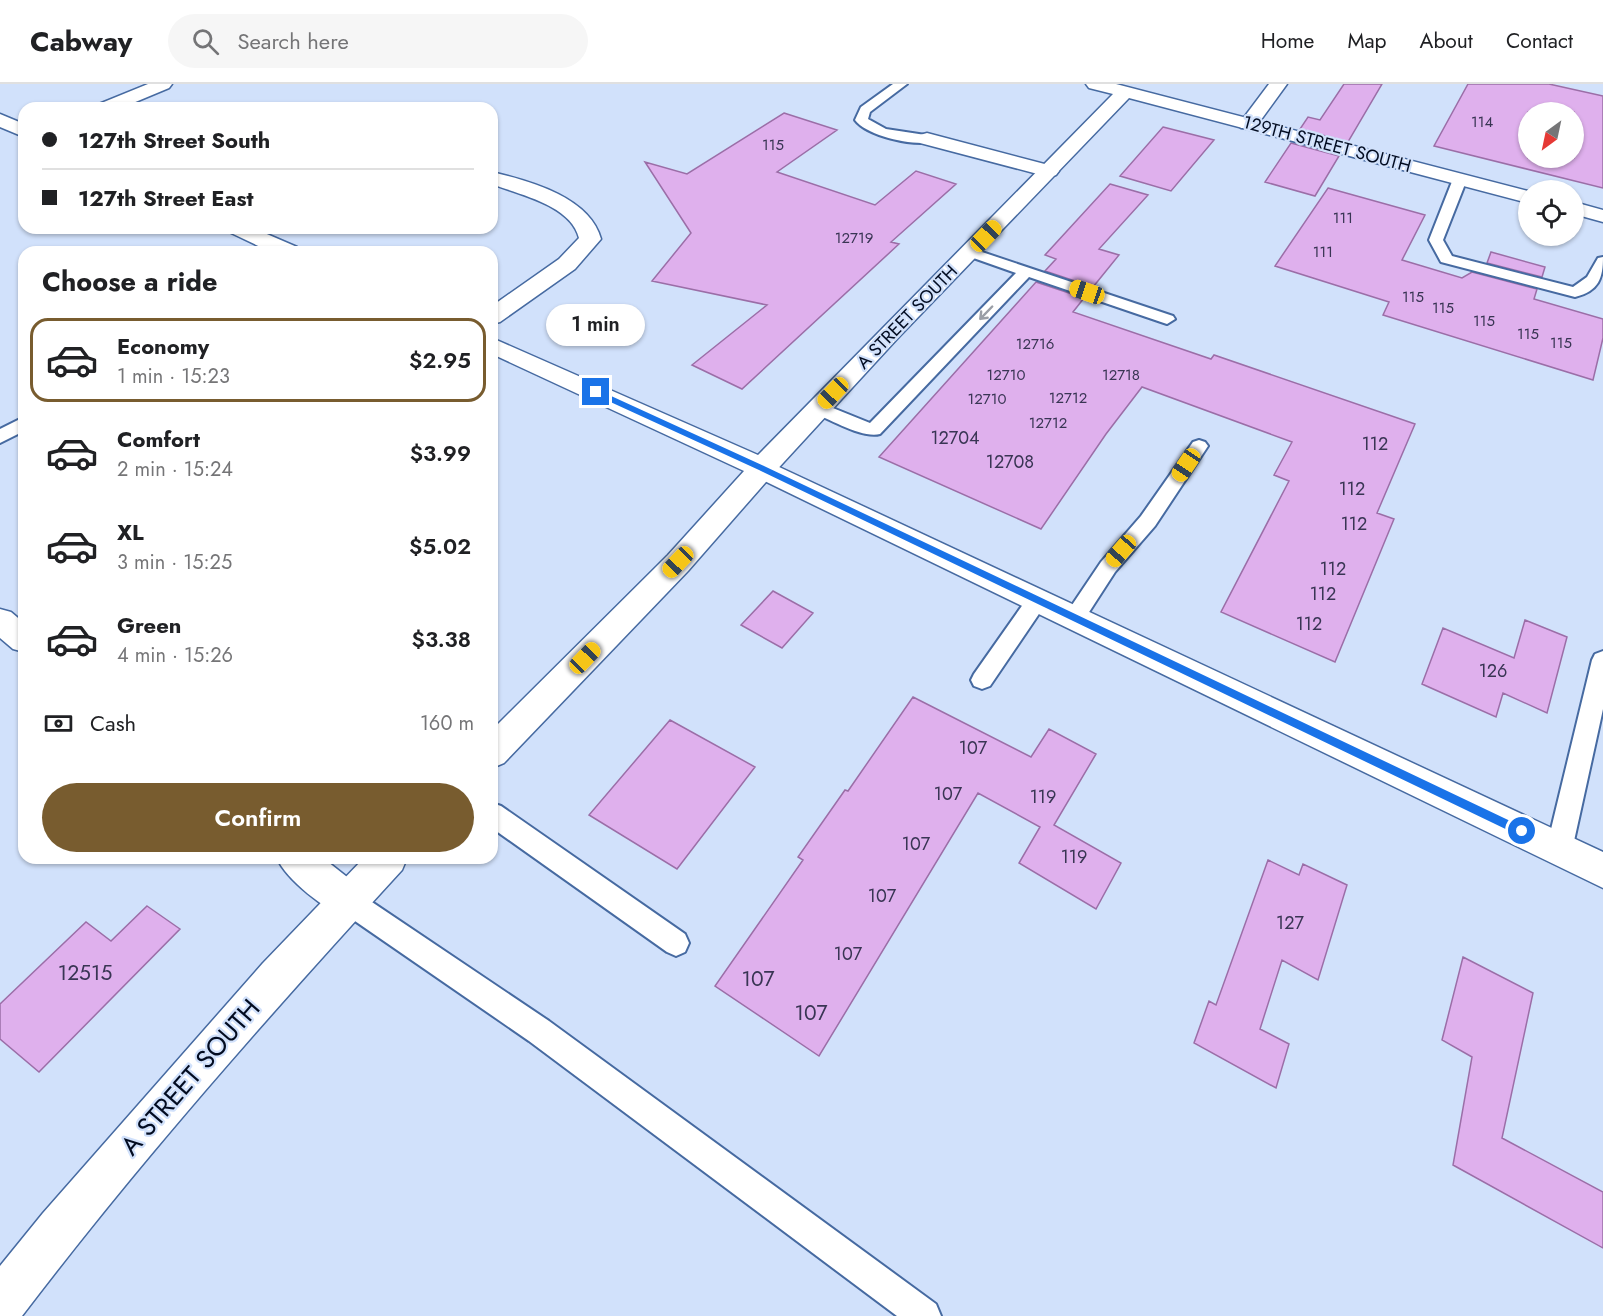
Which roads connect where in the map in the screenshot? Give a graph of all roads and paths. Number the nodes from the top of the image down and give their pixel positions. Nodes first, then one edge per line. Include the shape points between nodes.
1 (163, 84) edge
2 (901, 84) edge
3 (1095, 84) edge
4 (1278, 84) edge
5 (1125, 92) junction
6 (120, 102) edge
7 (0, 120) edge
8 (1248, 124) junction
9 (18, 128) edge
10 (927, 139) joint
11 (1049, 171) junction
12 (1460, 179) junction
13 (498, 180) edge
14 (1518, 194) edge
15 (1584, 211) edge
16 (1603, 216) edge
17 (249, 234) edge
18 (276, 246) edge
19 (970, 252) junction
20 (1603, 261) edge
21 (1026, 271) junction
22 (498, 313) edge
23 (1167, 319) dead end
24 (498, 348) edge
25 (818, 408) junction
26 (18, 426) edge
27 (0, 437) edge
28 (1199, 446) dead end
29 (762, 468) junction
30 (1038, 599) junction
31 (1075, 617) junction
32 (0, 621) edge
33 (18, 635) edge
34 (1603, 660) edge
35 (982, 680) dead end
36 (498, 747) edge
37 (498, 818) edge
38 (1559, 849) junction
39 (302, 864) edge
40 (383, 864) edge
41 (1603, 871) edge
42 (348, 901) junction
43 (675, 943) dead end
44 (0, 1305) edge
45 (924, 1316) edge

1 - 6 street
2 - 10 lane via 865,110 861,120 873,129
3 - 5 street, 129TH STREET SOUTH
4 - 8 street
5 - 8 street, 129TH STREET SOUTH
5 - 11 street, A STREET SOUTH
7 - 9 street
8 - 12 street, 129TH STREET SOUTH
10 - 11 street
11 - 19 street, A STREET SOUTH
12 - 14 street, 129TH STREET SOUTH
12 - 20 lane via 1437,240 1446,259 1575,292 1593,280
13 - 22 street via 569,208 586,226 590,239 567,264
15 - 16 street
17 - 18 street
19 - 21 lane
19 - 25 street, A STREET SOUTH
21 - 23 lane
21 -> 25 lane via 874,430
24 - 29 street
25 - 29 street, A STREET SOUTH
26 - 27 lane
28 - 31 lane
29 - 30 street
29 - 36 street, A STREET SOUTH via 678,562
30 - 31 street
30 - 35 lane
31 - 38 street
32 - 33 street
34 - 38 lane
37 - 43 lane
38 - 41 street
39 - 42 street
40 - 42 street, A STREET SOUTH
42 - 44 street, A STREET SOUTH via 277,977 59,1229
42 - 45 lane via 539,1031

